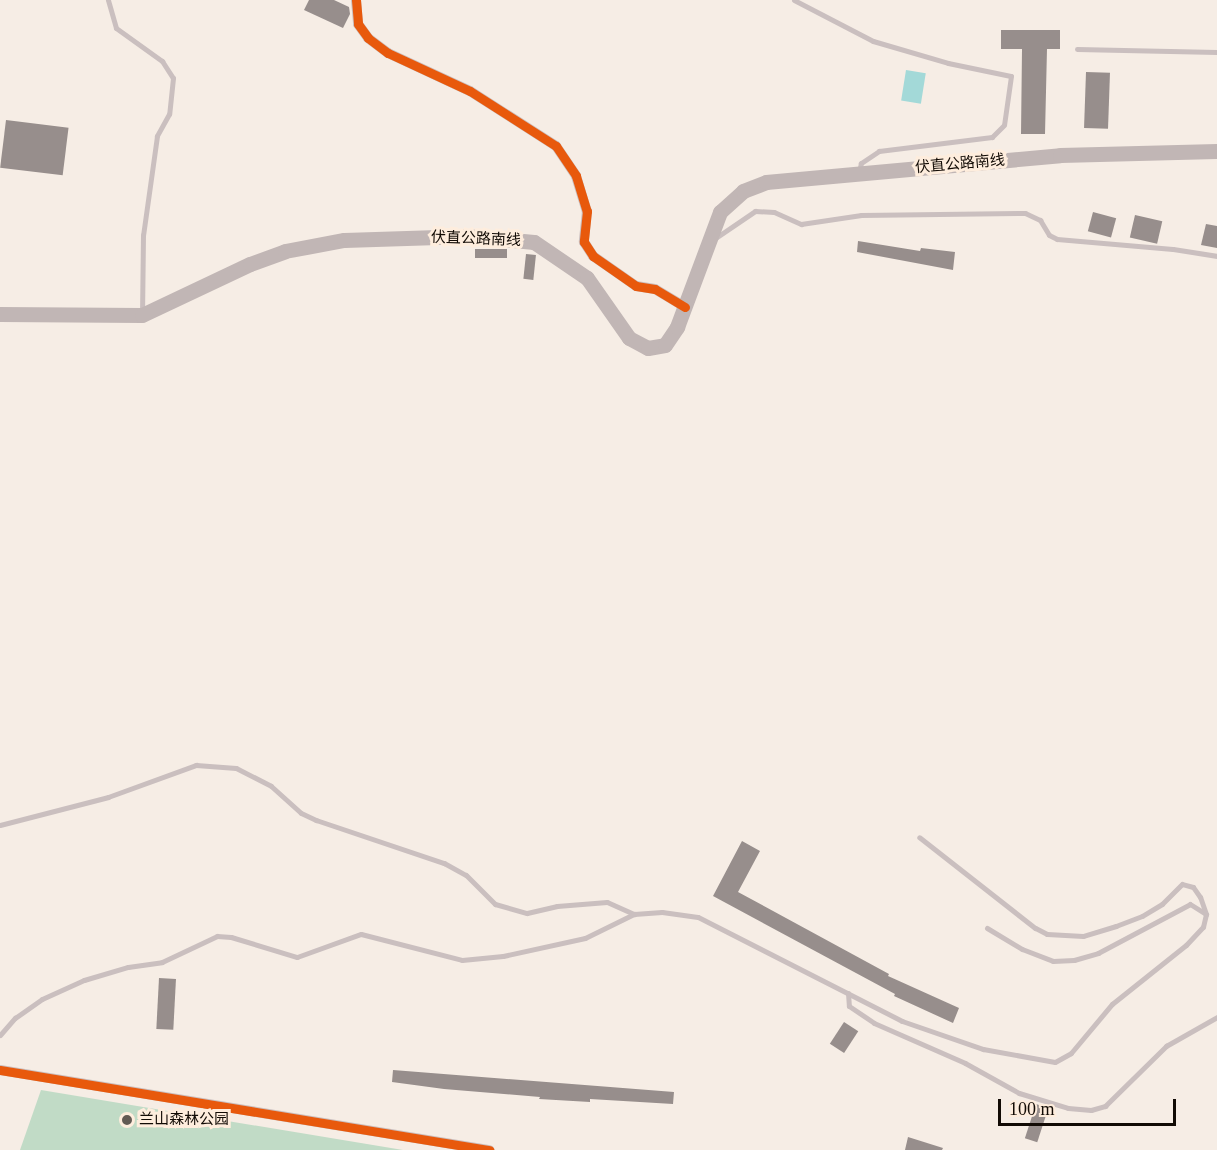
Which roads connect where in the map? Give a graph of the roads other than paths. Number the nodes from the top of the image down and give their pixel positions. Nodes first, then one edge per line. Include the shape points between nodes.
1 (108, 0) edge
2 (356, 0) edge
3 (794, 0) edge
4 (1077, 49) dead end
5 (1217, 52) edge
6 (1217, 151) edge
7 (859, 174) junction
8 (708, 244) junction
9 (1217, 256) edge
10 (685, 307) junction
11 (0, 314) edge
12 (142, 315) junction
13 (0, 825) edge
14 (919, 837) dead end
15 (634, 914) junction
16 (1206, 914) junction
17 (987, 928) dead end
18 (848, 993) junction
19 (1217, 1017) edge
20 (0, 1035) edge
21 (0, 1070) edge
22 (490, 1150) edge

1 - 12 lane via 116,28 162,61 173,78 169,114 157,136 142,235
2 - 10 street via 358,24 368,38 388,53 470,91 556,146 576,176 587,211 584,242 593,256 636,286 655,289
3 - 7 lane via 873,41 1011,76 1004,125 992,137 879,151 861,163
4 - 5 lane
6 - 7 main road, 伏直公路南线 via 1060,155
7 - 8 main road, 伏直公路南线 via 766,183 743,191 720,212
8 - 9 lane via 755,211 774,212 801,224 861,215 1026,213 1040,220 1049,235 1057,239
8 - 10 main road, 伏直公路南线
10 - 12 main road, 伏直公路南线 via 665,345 648,348 629,338 587,278 534,242 469,236 344,240 285,251
11 - 12 main road, 伏直公路南线
13 - 15 lane via 108,797 196,765 236,768 265,782 301,813 316,820 444,863 466,875 495,904 526,913 608,902
14 - 16 lane via 1047,934 1083,936 1116,926 1162,904 1182,884 1193,887
15 - 18 lane via 662,912 698,917
15 - 20 lane via 585,938 503,956 462,960 361,934 297,957 218,936 162,962 84,980 42,999 15,1018
16 - 17 lane via 1190,904 1098,953 1064,961 1029,952
16 - 18 lane via 1203,927 1186,945 1112,1004 1071,1053 1055,1062 983,1049 902,1021
18 - 19 lane via 849,1006 874,1023 965,1063 1018,1093 1068,1108 1092,1110 1105,1106 1166,1046
21 - 22 street

